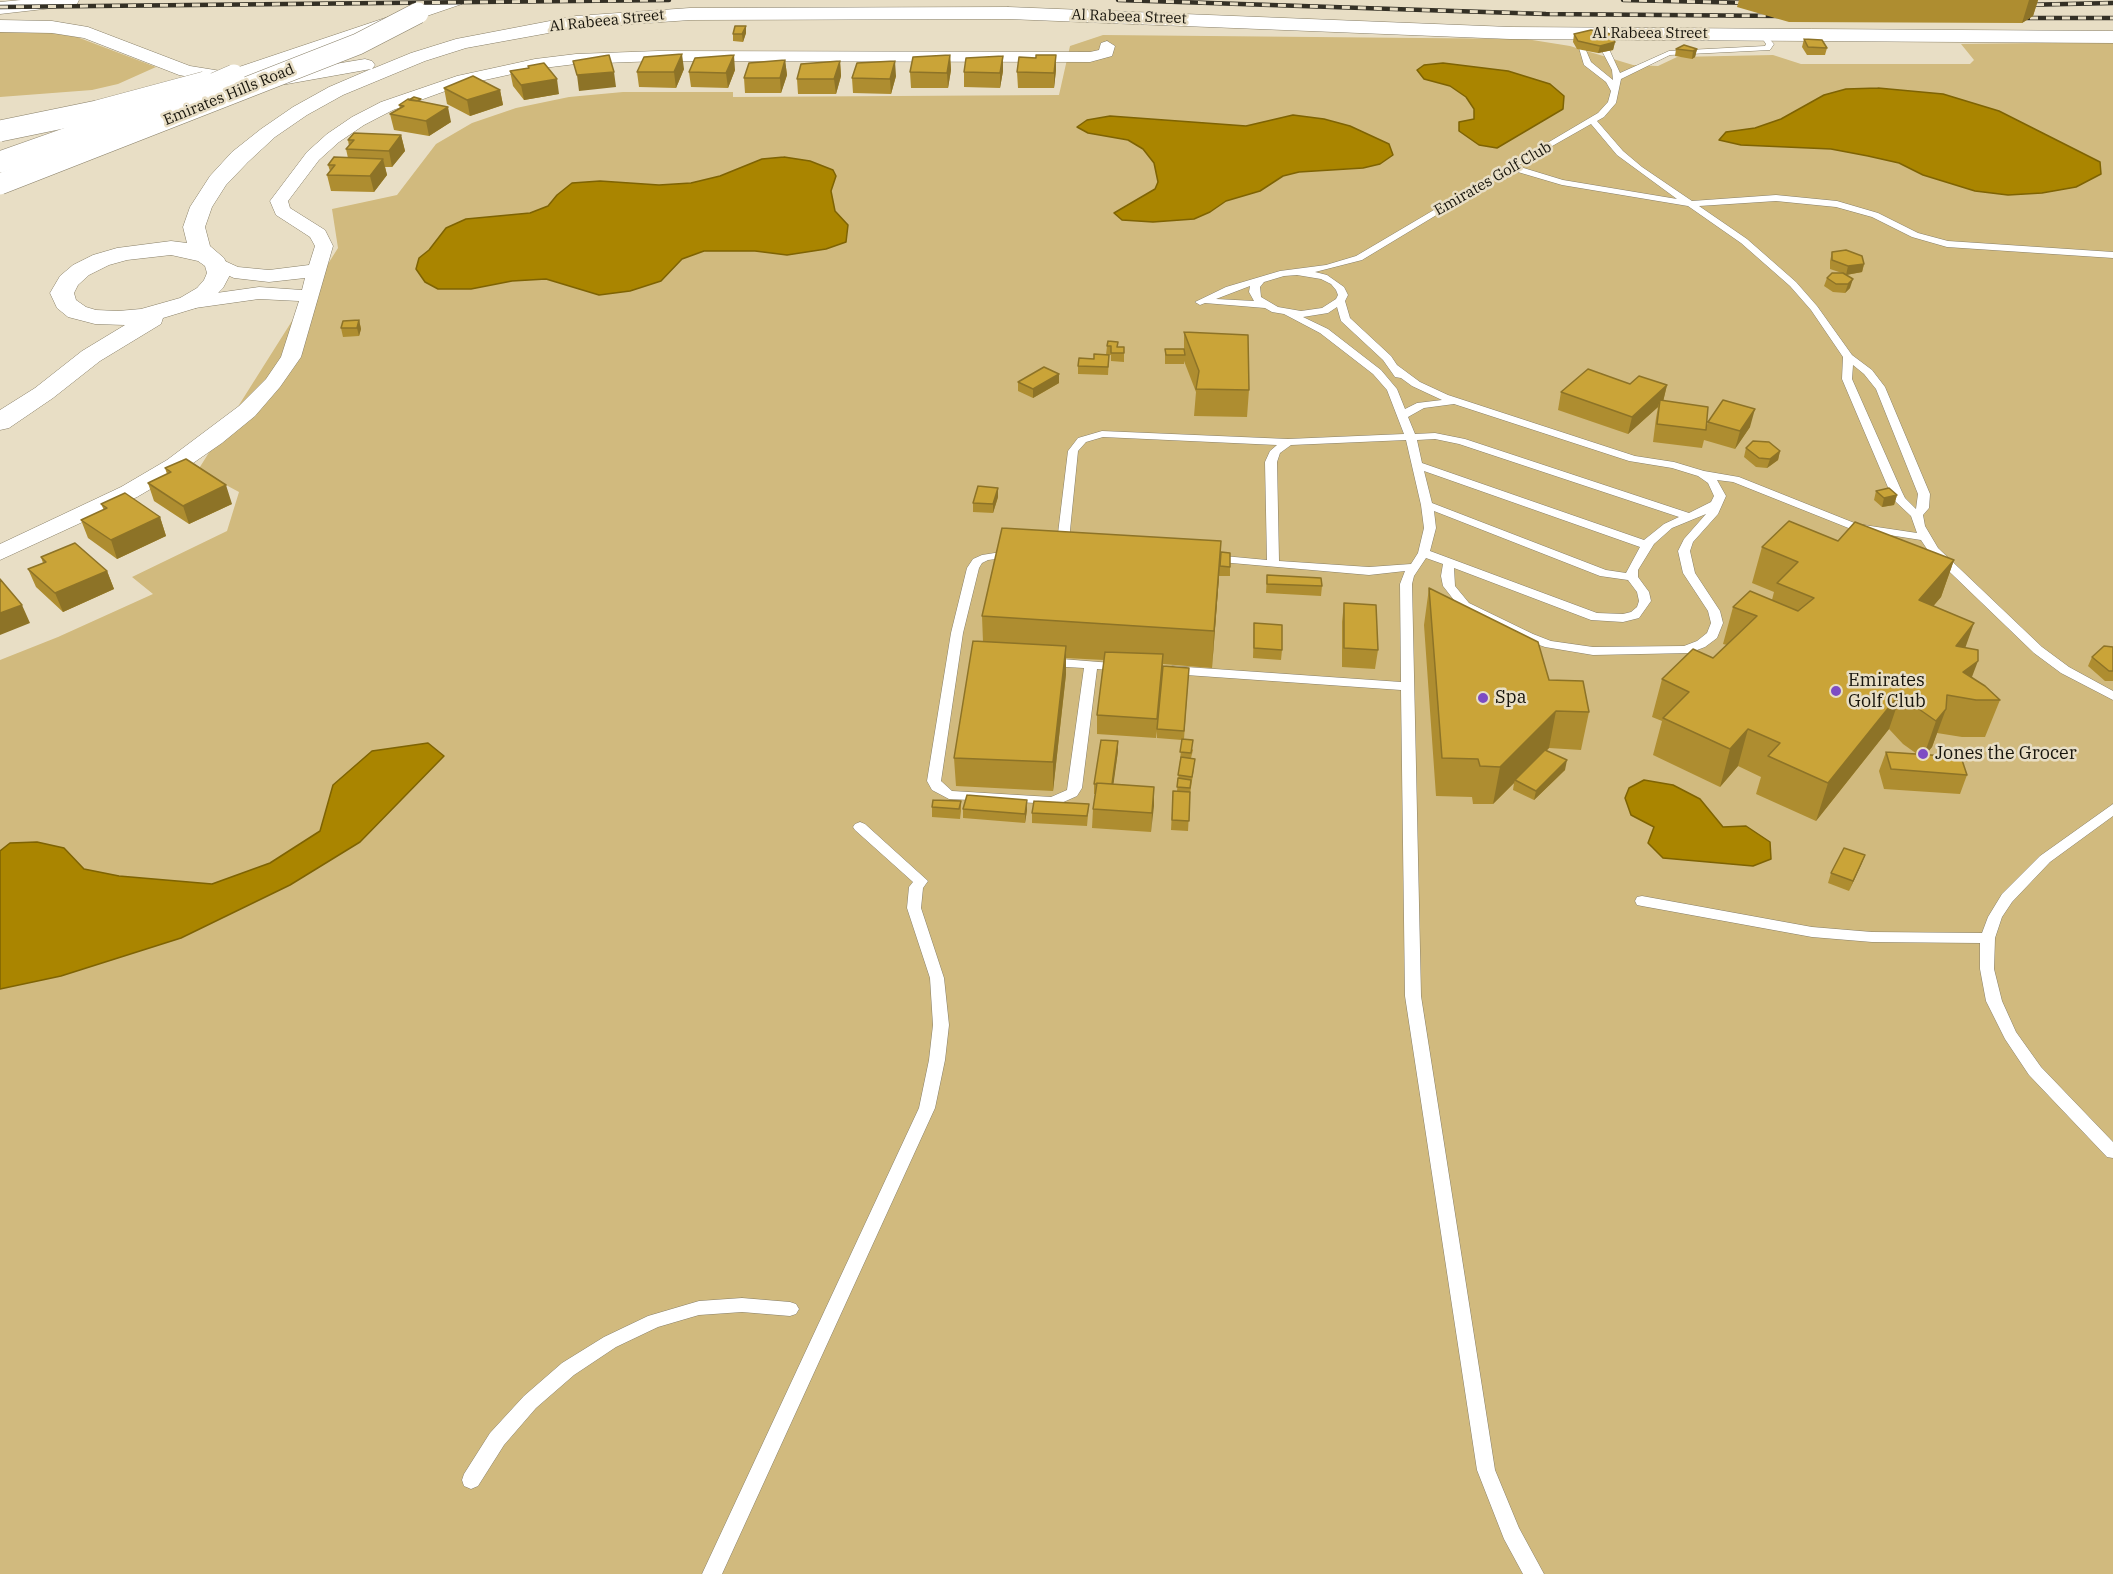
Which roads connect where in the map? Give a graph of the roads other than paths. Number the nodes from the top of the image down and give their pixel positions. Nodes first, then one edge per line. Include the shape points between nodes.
1 (70, 0) edge
2 (455, 0) edge
3 (0, 8) edge
4 (418, 13) junction
5 (0, 26) edge
6 (1764, 35) junction
7 (2113, 38) edge
8 (1578, 41) junction
9 (463, 43) junction
10 (1107, 46) dead end
11 (1606, 51) edge
12 (234, 75) junction
13 (1618, 77) junction
14 (1615, 91) junction
15 (1593, 120) junction
16 (0, 131) edge
17 (0, 162) edge
18 (1510, 167) junction
19 (0, 184) edge
20 (1689, 204) junction
21 (201, 207) junction
22 (125, 253) junction
23 (2113, 255) edge
24 (1359, 258) junction
25 (211, 260) junction
26 (317, 269) junction
27 (1297, 272) junction
28 (260, 276) junction
29 (1261, 280) junction
30 (1341, 289) junction
31 (248, 293) junction
32 (309, 296) junction
33 (1340, 301) junction
34 (1264, 305) junction
35 (178, 307) junction
36 (77, 312) junction
37 (1288, 313) junction
38 (1848, 357) junction
39 (74, 368) junction
40 (1396, 368) junction
41 (1397, 398) junction
42 (1461, 403) junction
43 (1403, 415) junction
44 (0, 422) edge
45 (1410, 435) junction
46 (1288, 442) junction
47 (1417, 465) junction
48 (1702, 474) junction
49 (1716, 504) junction
50 (1427, 505) junction
51 (1917, 515) junction
52 (1687, 516) junction
53 (1924, 537) junction
54 (1647, 545) junction
55 (0, 553) edge
56 (1424, 553) junction
57 (1030, 554) edge
58 (1062, 555) edge
59 (1201, 558) edge
60 (1449, 562) junction
61 (1273, 563) junction
62 (1414, 567) junction
63 (1632, 577) junction
64 (1035, 661) edge
65 (1091, 665) junction
66 (1138, 668) edge
67 (1161, 670) edge
68 (1406, 687) junction
69 (2113, 696) edge
70 (2113, 809) edge
71 (860, 827) dead end
72 (1642, 901) dead end
73 (1988, 938) junction
74 (2113, 1152) edge
75 (790, 1309) dead end
76 (471, 1480) dead end
77 (712, 1574) edge
78 (1534, 1574) edge

1 - 3 main road
2 - 4 main road, Emirates Hills Road
4 - 12 main road, bridge
4 - 19 main road, Emirates Hills Road, bridge via 357,44
5 - 9 main road via 31,25 88,33 186,71 242,79 321,73
6 - 7 main road, Al Rabeea Street
6 - 8 main road, Al Rabeea Street via 1600,37
6 - 13 lane via 1770,44 1767,48 1669,53
8 - 9 main road, Al Rabeea Street via 1431,30 1056,14 690,14 576,22
8 - 14 lane via 1591,68 1609,81
9 - 21 main road, Al Rabeea Street via 376,73 300,111 240,156
10 - 26 street via 1106,53 1090,57 617,57 535,64 457,81 409,97 358,121 313,156 282,196 282,211 322,239 324,246
11 - 13 lane
12 - 16 main road, bridge via 81,115
12 - 17 main road, bridge
13 - 14 lane, Emirates Golf Club
14 - 15 lane, Emirates Golf Club via 1612,103
15 - 18 lane, Emirates Golf Club
15 - 20 lane via 1632,164
18 - 20 lane via 1562,182
18 - 24 lane, Emirates Golf Club
20 - 23 lane via 1776,198 1816,200 1875,215 1915,235 1947,244
20 - 38 lane via 1744,241 1793,284
21 - 22 main road, Al Rabeea Street via 177,226
21 - 25 main road, Al Rabeea Street via 194,227 199,247
22 - 25 main road via 171,248
22 - 36 main road via 101,260 68,281 62,293 65,303
24 - 27 lane
24 - 30 lane via 1345,276
25 - 28 street via 234,272
25 - 35 main road via 219,273 215,283
26 - 28 street
26 - 32 street
27 - 29 lane
27 - 30 lane via 1324,277
28 - 31 street
29 - 34 lane via 1254,292
29 - 34 lane via 1200,302
30 - 33 lane
31 - 32 street
31 - 35 street
32 - 55 street via 291,357 247,411 175,465 129,492
33 - 37 lane via 1325,311
33 - 40 lane via 1345,319
34 - 37 lane
35 - 36 main road via 118,318
35 - 39 main road
36 - 39 main road via 82,344
37 - 41 lane via 1316,326 1377,372
38 - 51 lane via 1847,379 1864,418 1900,500
38 - 51 lane via 1868,372 1881,389 1924,494 1923,508
39 - 44 main road via 45,393
40 - 41 lane via 1401,378
40 - 42 lane via 1430,391
41 - 43 lane
42 - 43 lane via 1433,402
42 - 48 lane via 1633,459
43 - 45 lane
45 - 46 lane
45 - 47 lane
45 - 52 lane via 1461,441
46 - 58 lane via 1114,434 1082,440 1073,451
46 - 61 lane via 1275,451 1271,462
47 - 50 lane
47 - 54 lane
48 - 49 lane via 1718,489
48 - 53 lane via 1736,479 1855,527
49 - 52 lane
49 - 60 lane via 1684,551 1689,573 1714,611 1717,623 1713,635 1685,650 1593,651 1529,637 1465,606 1449,586
50 - 56 lane via 1430,528
50 - 63 lane via 1604,573
51 - 53 lane
52 - 54 lane via 1668,525
53 - 69 lane via 2038,650
54 - 63 lane
56 - 60 lane
56 - 62 lane
57 - 65 lane via 996,554 977,561 973,568 957,633 961,656 934,781 942,791 958,796 1051,801 1072,793
59 - 61 lane
60 - 63 lane via 1609,619 1635,615 1642,608 1643,592
61 - 62 lane via 1369,570
62 - 68 lane via 1406,584
64 - 65 lane
65 - 66 lane
67 - 68 lane
68 - 78 lane via 1415,1007 1486,1470 1510,1533
70 - 73 lane via 2025,878 1995,917
71 - 77 lane via 921,881 916,887 914,908 937,978 941,1025 927,1108
72 - 73 lane via 1812,932
73 - 74 lane via 1986,969 1994,1001 2010,1035 2035,1071
75 - 76 lane via 742,1305 699,1308 654,1321 610,1342 568,1369 530,1402 497,1439

